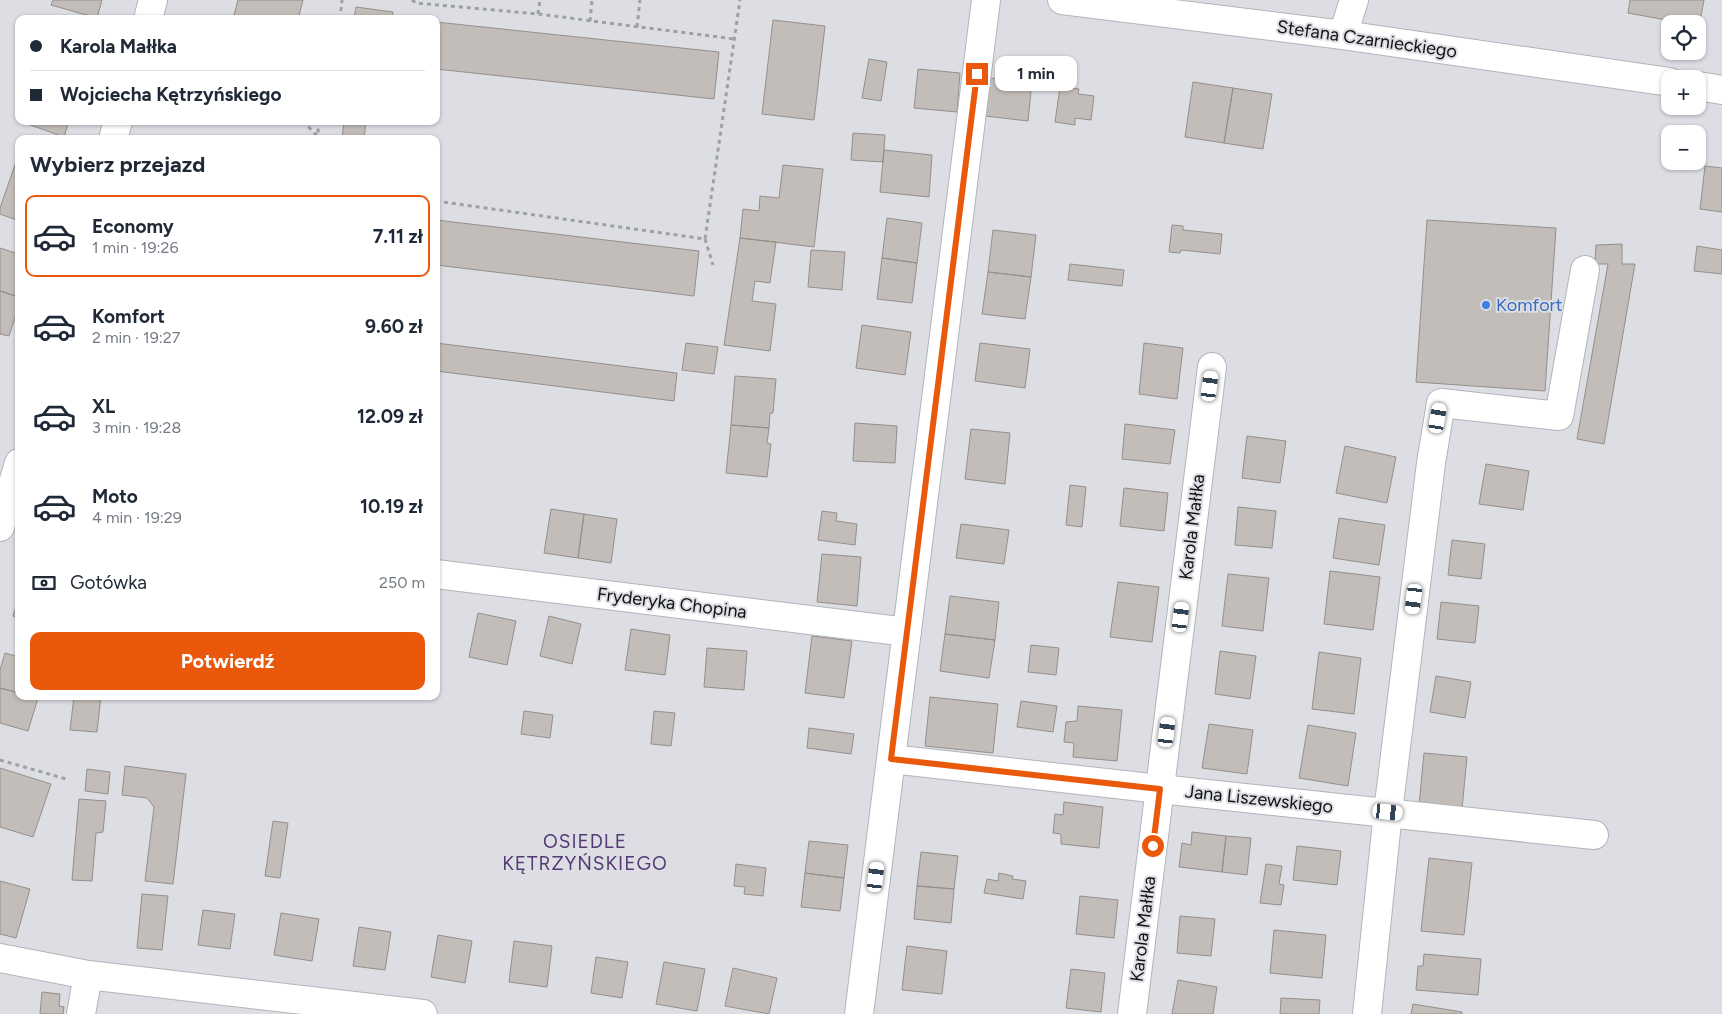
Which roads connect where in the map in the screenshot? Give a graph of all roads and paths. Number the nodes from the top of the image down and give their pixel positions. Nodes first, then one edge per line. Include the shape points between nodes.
1 (153, 0) edge
2 (342, 0) edge
3 (412, 0) edge
4 (540, 0) edge
5 (592, 0) edge
6 (640, 0) edge
7 (740, 0) edge
8 (986, 0) edge
9 (1062, 0) edge
10 (1354, 0) edge
11 (538, 14) junction
12 (149, 15) edge
13 (340, 15) edge
14 (590, 21) junction
15 (637, 27) junction
16 (1342, 34) junction
17 (734, 39) junction
18 (1661, 81) edge
19 (1706, 87) edge
20 (1722, 90) edge
21 (306, 125) edge
22 (315, 135) edge
23 (440, 202) edge
24 (705, 239) junction
25 (713, 265) dead end
26 (1584, 270) dead end
27 (1212, 367) dead end
28 (15, 482) edge
29 (8, 515) edge
30 (440, 574) edge
31 (907, 632) junction
32 (891, 759) junction
33 (0, 760) edge
34 (66, 779) dead end
35 (1160, 789) junction
36 (1388, 812) junction
37 (1594, 835) dead end
38 (0, 958) edge
39 (88, 975) junction
40 (81, 1014) edge
41 (423, 1014) edge
42 (858, 1014) edge
43 (1132, 1014) edge
44 (1367, 1014) edge

1 - 12 street
2 - 13 path
3 - 11 path via 416,3
4 - 11 path
5 - 14 path
6 - 15 path
7 - 17 path
8 - 31 street
9 - 16 street, Stefana Czarnieckiego
10 - 16 street
11 - 14 path
14 - 15 path
15 - 17 path
16 - 18 street, Stefana Czarnieckiego
17 - 24 path
19 - 20 street
21 - 22 path
23 - 24 path
24 - 25 path
26 - 36 street via 1559,416 1441,403
27 - 35 street, Karola Małłka
28 - 29 street
30 - 31 street, Fryderyka Chopina
31 - 32 street
32 - 35 street, Jana Liszewskiego
32 - 42 street
33 - 34 path
35 - 36 street, Jana Liszewskiego
35 - 43 street, Karola Małłka
36 - 37 street, Jana Liszewskiego
36 - 44 street
38 - 39 street
39 - 40 street
39 - 41 street

